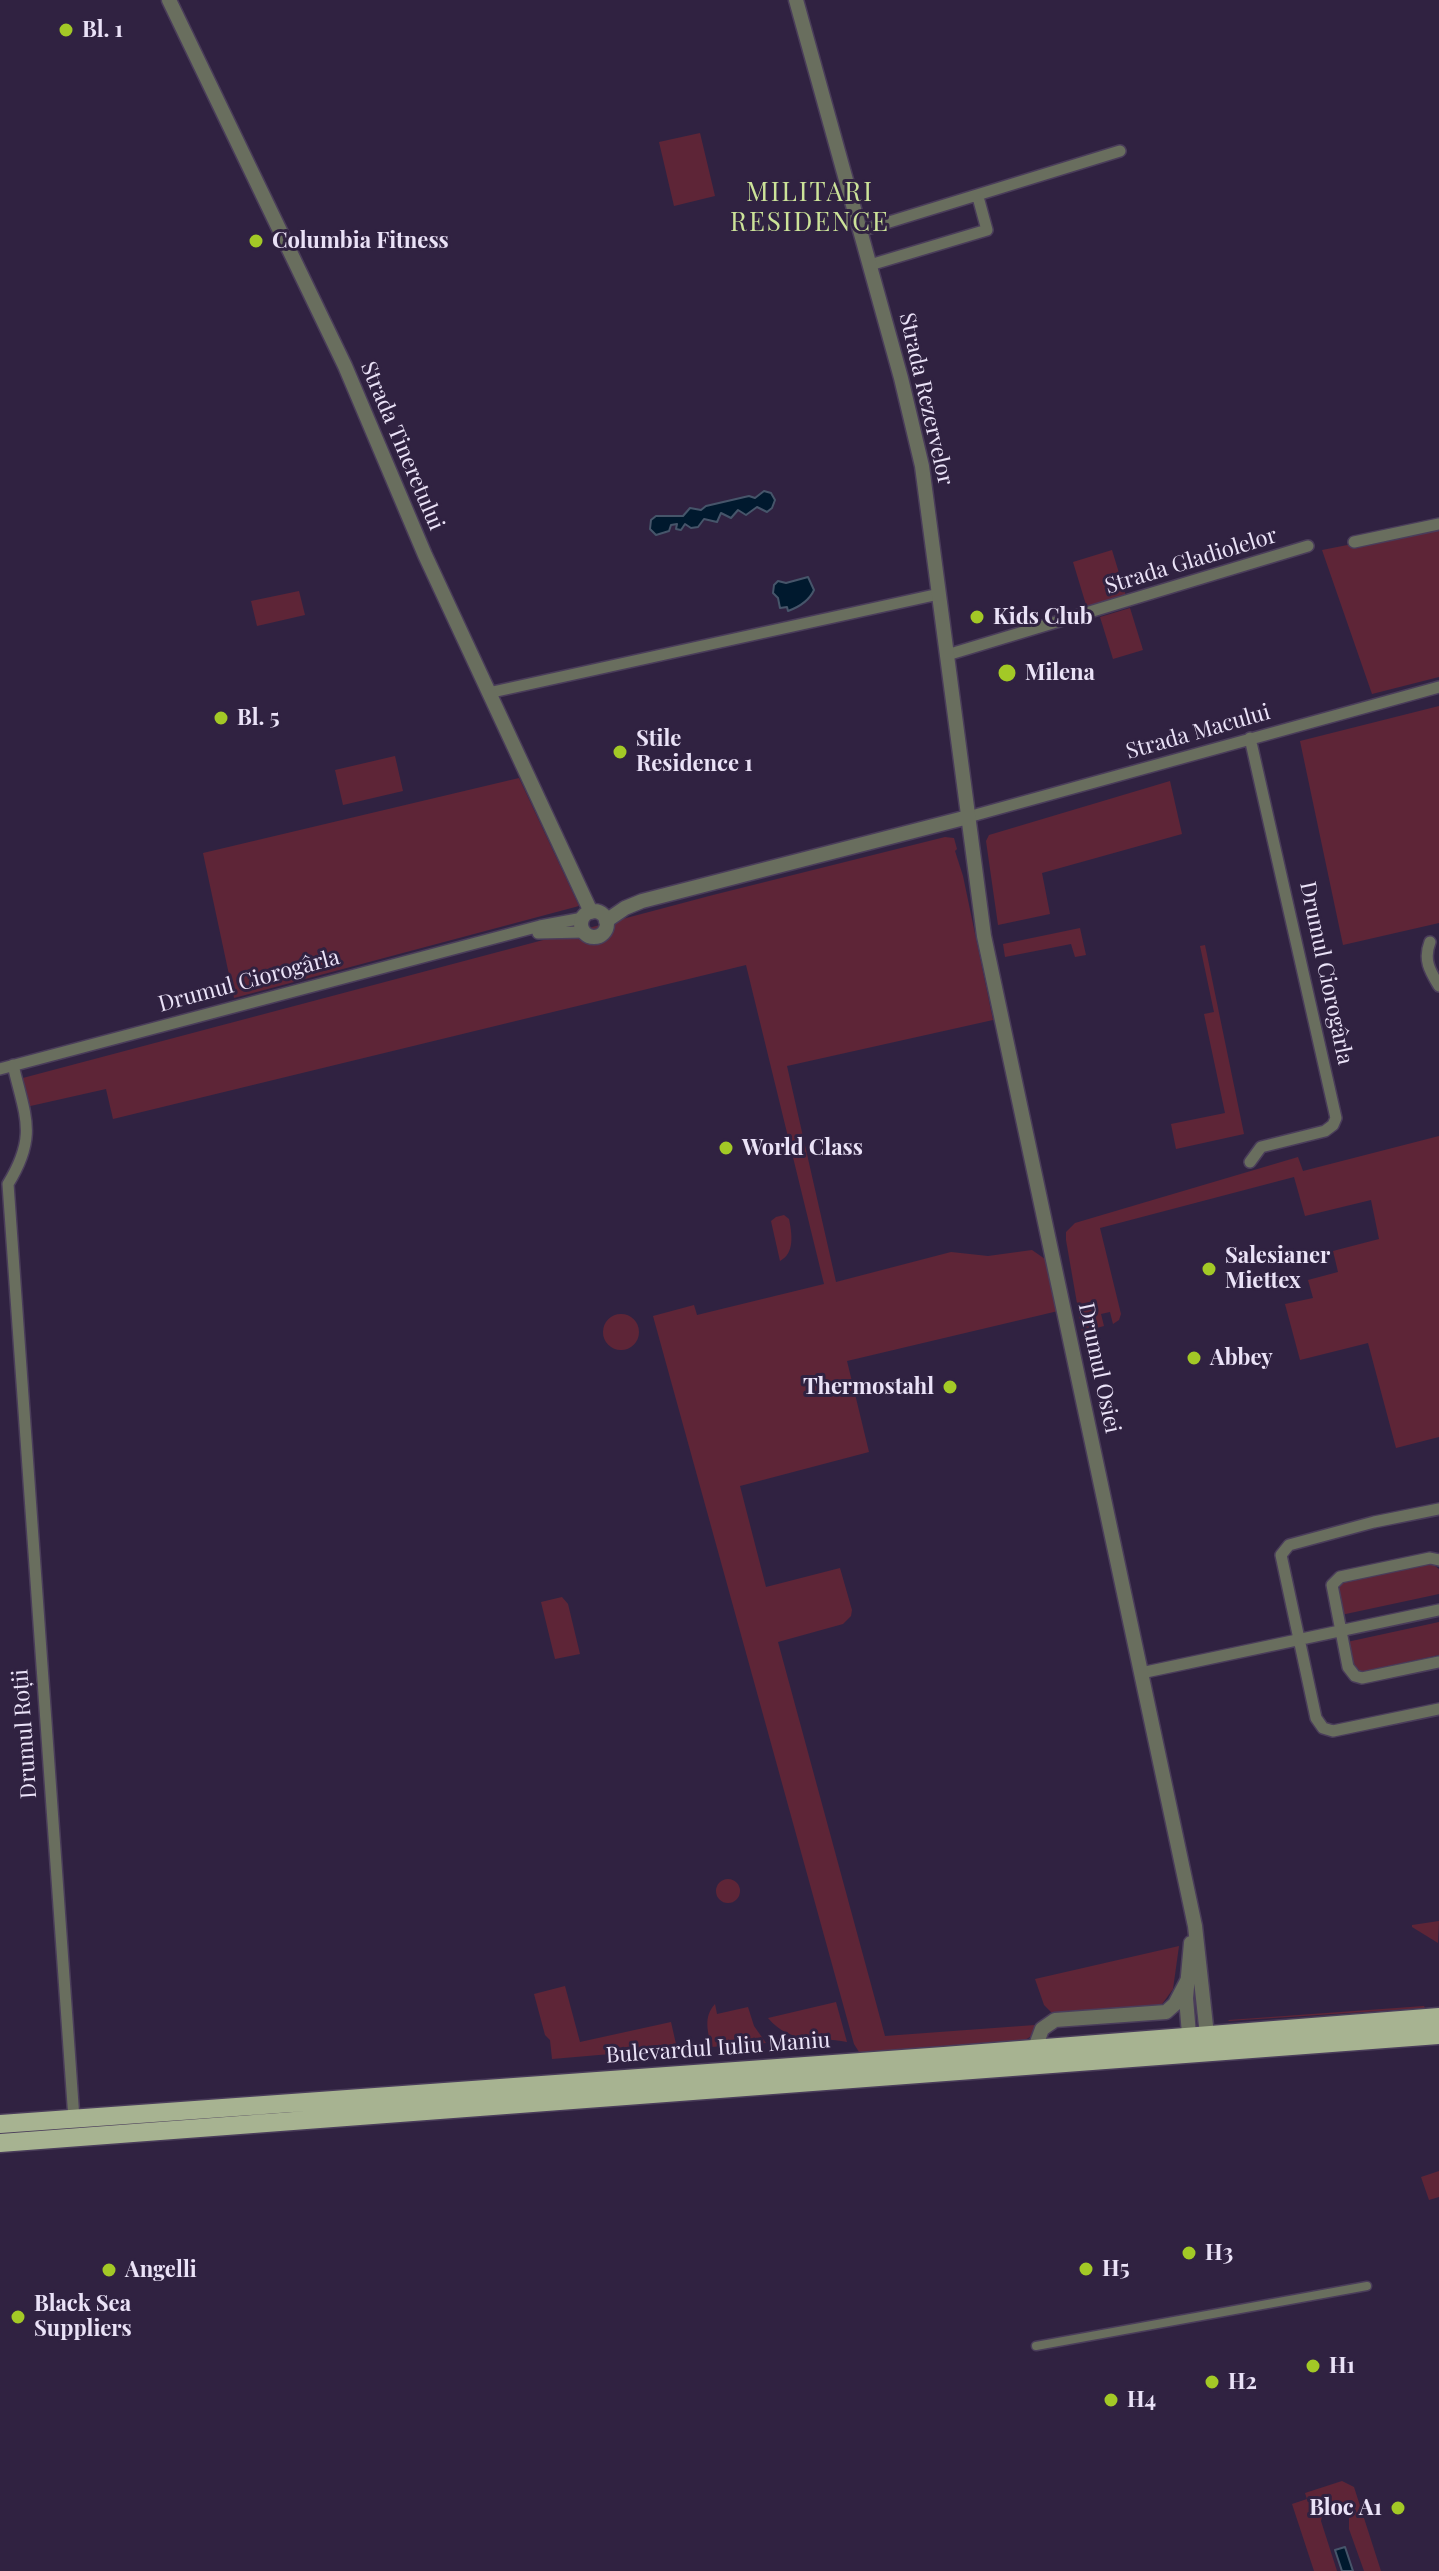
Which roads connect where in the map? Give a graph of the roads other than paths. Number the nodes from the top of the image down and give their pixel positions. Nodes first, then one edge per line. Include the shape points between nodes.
1 (169, 0) edge
2 (796, 0) edge
3 (1120, 151) dead end
4 (978, 197) junction
5 (860, 231) junction
6 (870, 265) junction
7 (1439, 524) edge
8 (1354, 542) dead end
9 (1308, 546) dead end
10 (939, 594) junction
11 (947, 655) junction
12 (1439, 687) edge
13 (488, 693) junction
14 (1250, 738) junction
15 (990, 811) junction
16 (968, 817) junction
17 (971, 840) junction
18 (586, 921) junction
19 (606, 921) junction
20 (1430, 942) dead end
21 (1439, 986) edge
22 (13, 1065) junction
23 (0, 1069) edge
24 (1250, 1162) dead end
25 (1439, 1509) edge
26 (1439, 1560) edge
27 (1439, 1610) edge
28 (1341, 1631) junction
29 (1299, 1640) junction
30 (1439, 1662) edge
31 (1141, 1673) junction
32 (1439, 1709) edge
33 (1195, 1926) junction
34 (1187, 1981) junction
35 (1439, 2017) edge
36 (1439, 2035) edge
37 (1199, 2044) junction
38 (1035, 2048) junction
39 (707, 2081) junction
40 (448, 2092) junction
41 (419, 2111) junction
42 (74, 2119) junction
43 (0, 2124) edge
44 (0, 2143) edge
45 (1367, 2286) dead end
46 (1036, 2346) dead end

1 - 13 street, Strada Tineretului via 345,366
2 - 5 street, Strada Rezervelor
3 - 4 street
4 - 5 street
4 - 6 street via 987,230
5 - 6 street, Strada Rezervelor
6 - 10 street, Strada Rezervelor via 922,466
7 - 8 street
9 - 11 street, Strada Gladiolelor
10 - 11 street, Strada Rezervelor
10 - 13 street
11 - 16 street, Strada Rezervelor
12 - 14 street, Strada Macului
13 - 18 street, Strada Tineretului
14 - 15 street, Strada Macului
14 - 24 street, Drumul Ciorogârla via 1336,1118 1325,1131 1261,1147
15 - 16 street, Strada Macului
15 - 17 street
16 - 17 street, Drumul Osiei
16 - 19 street via 642,901
17 - 31 street, Drumul Osiei via 984,936
18 - 19 street via 598,912
18 - 19 street via 591,937 605,931
18 - 22 street, Drumul Ciorogârla via 540,926
20 - 21 street via 1427,964
22 - 23 street, Drumul Ciorogârla
22 - 42 street, Drumul Roții via 28,1138 8,1184
25 - 29 street via 1285,1547 1281,1555
26 - 28 street via 1336,1579 1333,1591
27 - 28 street
28 - 29 street
28 - 30 street via 1349,1670 1359,1678
29 - 31 street
29 - 32 street via 1316,1718 1323,1728 1333,1731
31 - 33 street, Drumul Osiei
33 - 34 street, Drumul Osiei
33 - 37 street, Drumul Osiei
34 - 37 street, Drumul Osiei
34 - 38 street via 1166,2012 1055,2020 1042,2029
35 - 37 main road, Bulevardul Iuliu Maniu
36 - 37 main road, Bulevardul Iuliu Maniu
37 - 38 main road, Bulevardul Iuliu Maniu
37 - 39 main road, Bulevardul Iuliu Maniu
38 - 39 main road, Bulevardul Iuliu Maniu
39 - 40 main road, Bulevardul Iuliu Maniu
39 - 41 main road, Bulevardul Iuliu Maniu
40 - 41 main road
40 - 42 main road, Bulevardul Iuliu Maniu
41 - 44 main road, Bulevardul Iuliu Maniu
42 - 43 main road, Bulevardul Iuliu Maniu
45 - 46 street

